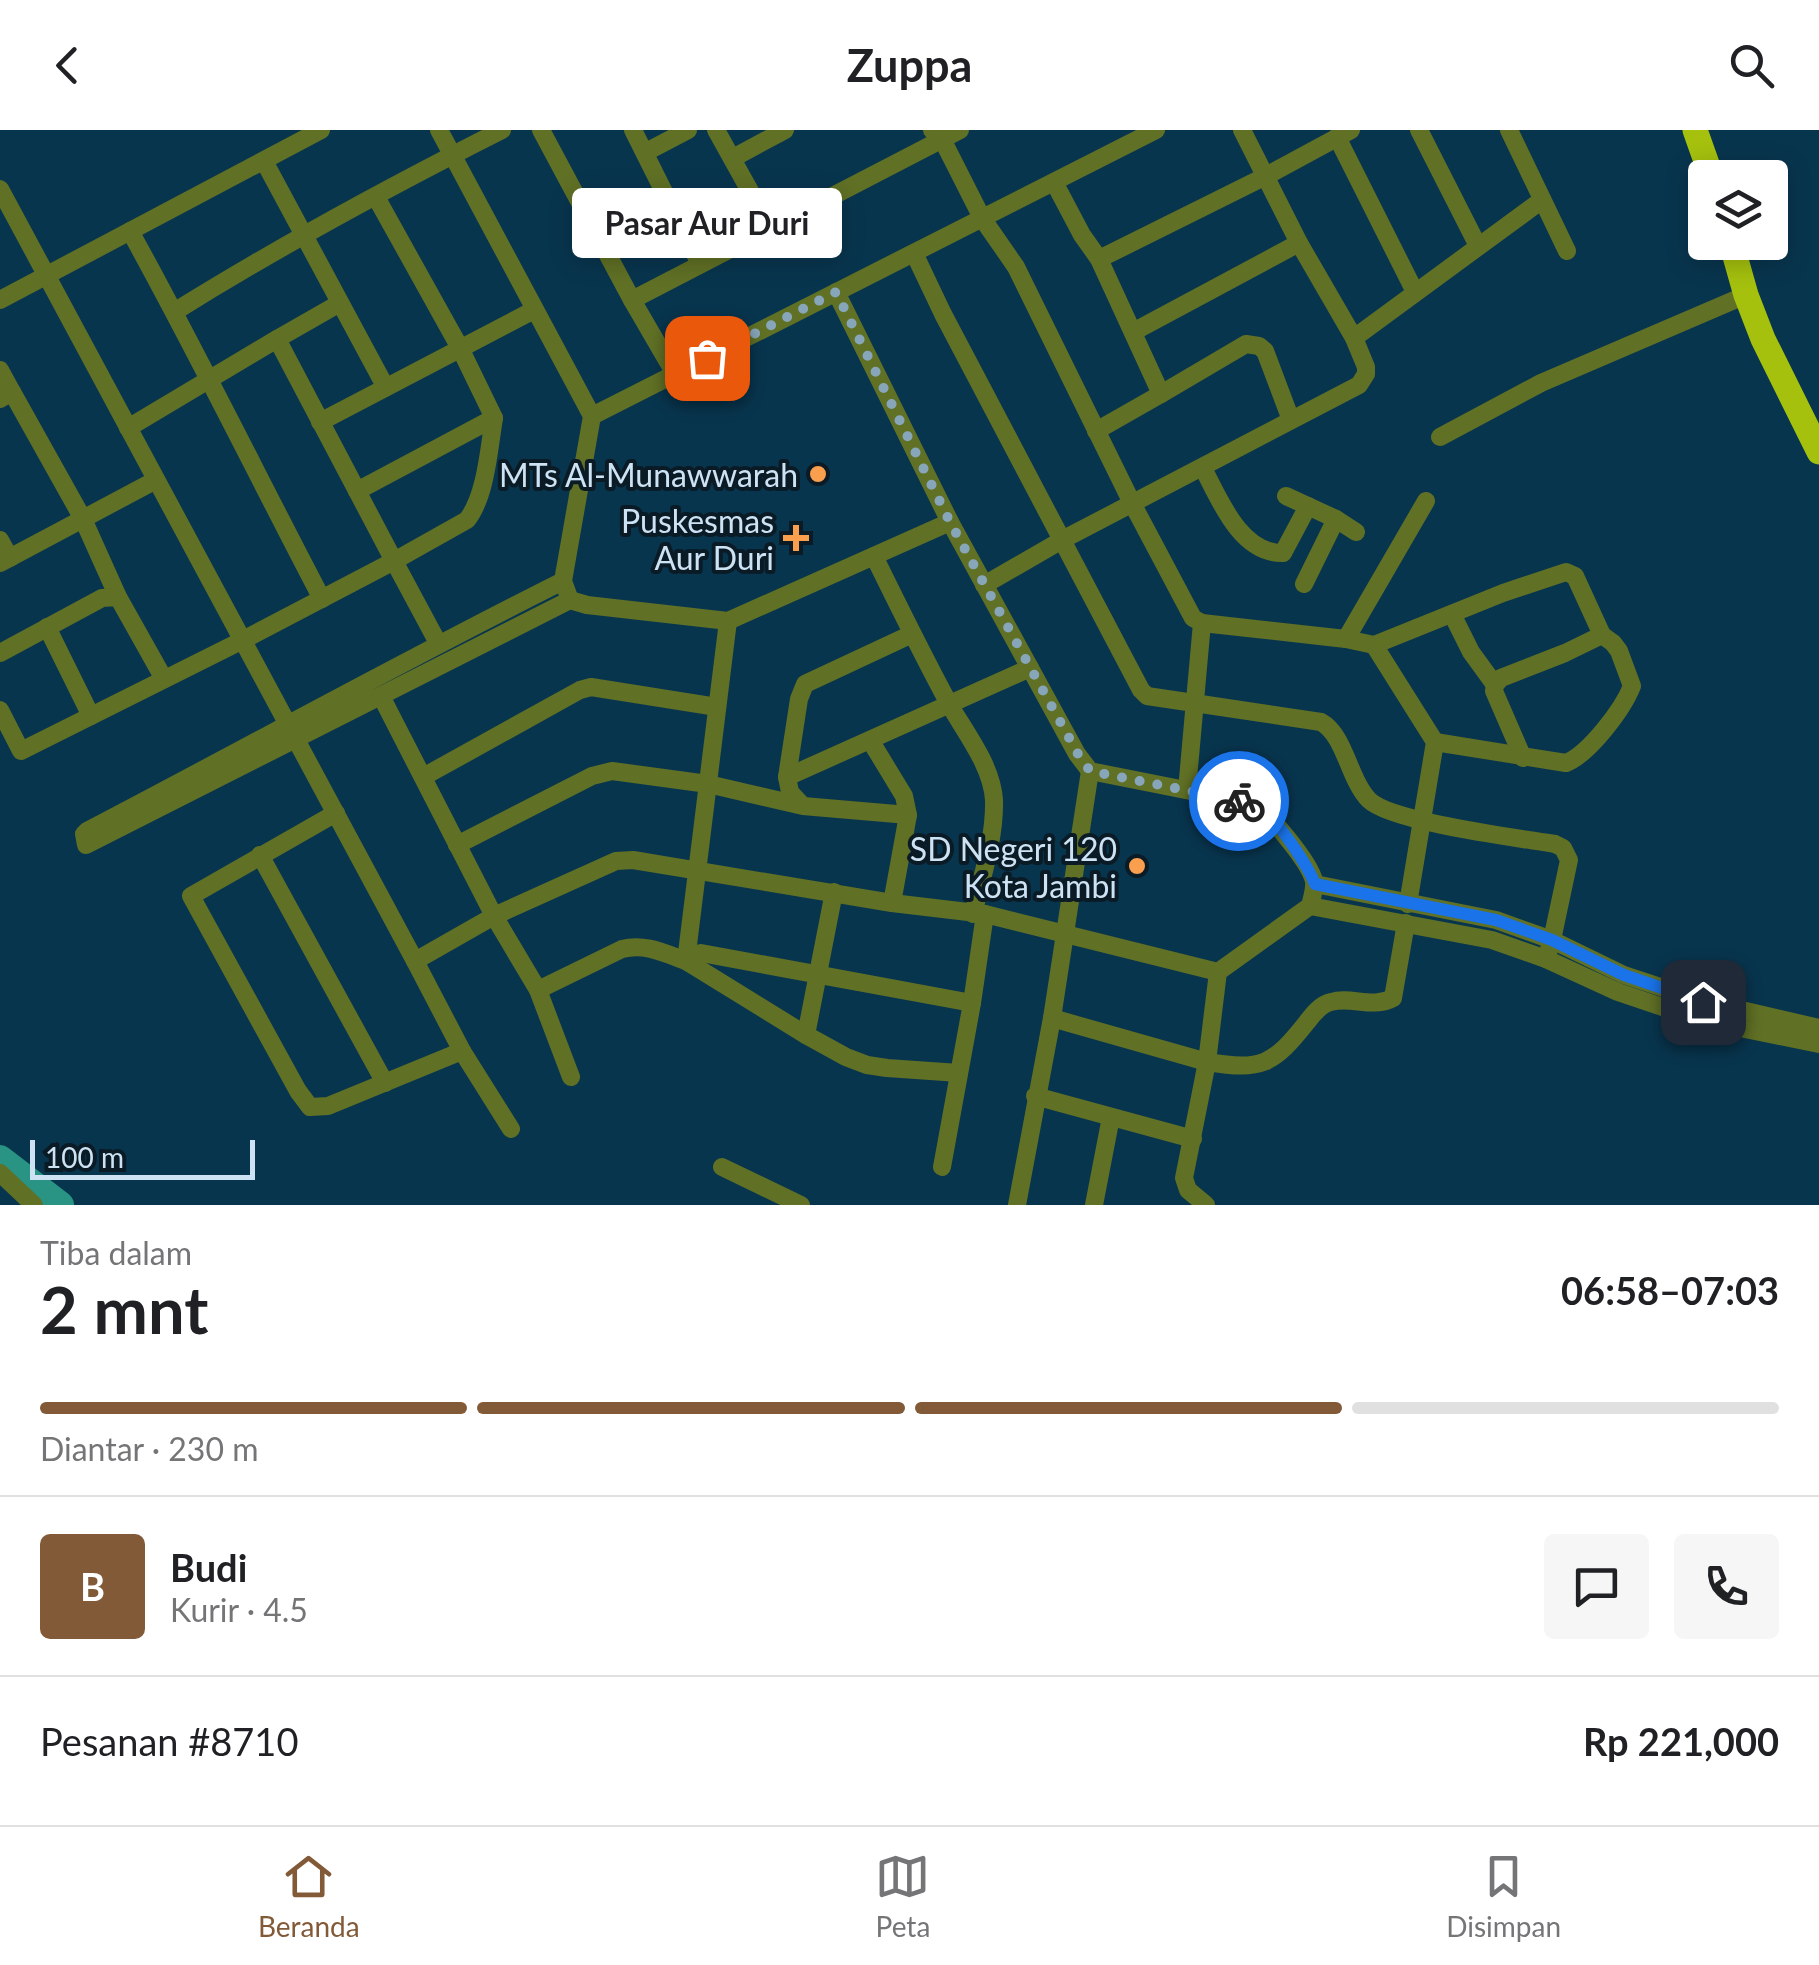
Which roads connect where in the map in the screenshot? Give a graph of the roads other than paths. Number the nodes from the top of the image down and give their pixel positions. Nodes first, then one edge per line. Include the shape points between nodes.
1 (321, 130) edge
2 (438, 130) edge
3 (502, 130) edge
4 (541, 130) edge
5 (633, 130) edge
6 (688, 130) edge
7 (716, 130) edge
8 (785, 130) edge
9 (960, 130) edge
10 (1156, 130) edge
11 (1242, 130) edge
12 (1420, 130) edge
13 (1510, 130) edge
14 (1695, 130) edge
15 (1344, 133) edge
16 (937, 135) edge
17 (646, 152) junction
18 (454, 154) junction
19 (733, 158) junction
20 (1706, 160) edge
21 (264, 161) junction
22 (1266, 176) junction
23 (1054, 182) junction
24 (376, 197) junction
25 (2, 199) edge
26 (1542, 200) junction
27 (982, 218) junction
28 (770, 229) junction
29 (130, 231) junction
30 (305, 234) junction
31 (1300, 244) junction
32 (1478, 246) junction
33 (1567, 251) dead end
34 (914, 253) junction
35 (1099, 259) junction
36 (1736, 260) edge
37 (700, 264) junction
38 (46, 274) junction
39 (836, 292) junction
40 (1416, 292) junction
41 (1746, 295) junction
42 (0, 300) edge
43 (632, 300) junction
44 (340, 302) junction
45 (534, 310) junction
46 (174, 312) junction
47 (1133, 332) junction
48 (1354, 338) junction
49 (277, 339) junction
50 (460, 348) junction
51 (0, 370) edge
52 (675, 374) junction
53 (208, 380) junction
54 (385, 386) junction
55 (1161, 394) junction
56 (6, 395) edge
57 (592, 416) junction
58 (494, 418) junction
59 (1291, 420) junction
60 (320, 422) junction
61 (128, 428) junction
62 (1096, 431) junction
63 (1440, 437) dead end
64 (1819, 452) edge
65 (1203, 468) junction
66 (156, 480) junction
67 (357, 491) junction
68 (1286, 496) dead end
69 (1426, 501) dead end
70 (1132, 503) junction
71 (1308, 506) junction
72 (83, 519) junction
73 (1336, 519) junction
74 (950, 522) junction
75 (1356, 532) dead end
76 (0, 540) edge
77 (1062, 540) junction
78 (1284, 553) junction
79 (874, 556) junction
80 (5, 561) edge
81 (394, 561) junction
82 (563, 581) junction
83 (984, 585) junction
84 (118, 598) junction
85 (322, 599) junction
86 (570, 600) junction
87 (1452, 614) junction
88 (728, 621) junction
89 (1202, 623) junction
90 (47, 626) junction
91 (912, 634) junction
92 (1602, 635) junction
93 (1346, 639) junction
94 (243, 640) junction
95 (438, 644) junction
96 (1374, 645) junction
97 (0, 653) edge
98 (1030, 668) junction
99 (164, 679) junction
100 (1495, 685) junction
101 (382, 696) junction
102 (352, 700) junction
103 (1195, 704) junction
104 (950, 705) junction
105 (717, 707) junction
106 (0, 710) edge
107 (92, 716) junction
108 (292, 732) junction
109 (870, 740) junction
110 (1435, 742) junction
111 (1523, 758) junction
112 (1090, 771) junction
113 (423, 777) junction
114 (787, 777) junction
115 (708, 784) junction
116 (1187, 790) junction
117 (803, 806) junction
118 (336, 813) junction
119 (908, 815) junction
120 (1424, 821) junction
121 (457, 845) junction
122 (260, 855) junction
123 (698, 870) junction
124 (1315, 884) junction
125 (834, 892) junction
126 (892, 903) junction
127 (1310, 906) junction
128 (979, 914) junction
129 (1407, 914) junction
130 (494, 916) junction
131 (1063, 933) junction
132 (1552, 940) junction
133 (1546, 959) junction
134 (416, 961) junction
135 (686, 961) junction
136 (1218, 972) junction
137 (818, 974) junction
138 (538, 990) junction
139 (972, 1002) junction
140 (1052, 1018) junction
141 (1819, 1028) edge
142 (806, 1035) junction
143 (1819, 1044) edge
144 (462, 1051) junction
145 (1207, 1062) junction
146 (959, 1073) junction
147 (571, 1077) dead end
148 (385, 1083) junction
149 (1035, 1096) junction
150 (1111, 1117) junction
151 (512, 1129) dead end
152 (1193, 1139) junction
153 (722, 1167) dead end
154 (942, 1167) dead end
155 (0, 1173) edge
156 (761, 1196) edge
157 (34, 1205) edge
158 (801, 1205) edge
159 (1017, 1205) edge
160 (1094, 1205) edge
161 (1206, 1205) edge

1 - 21 street
2 - 18 street
3 - 18 street
4 - 43 street
5 - 17 street
6 - 17 street
7 - 19 street
8 - 19 street
9 - 16 street
10 - 23 street
11 - 22 street
12 - 32 street
13 - 26 street
14 - 20 highway
15 - 22 street
15 - 40 street
16 - 27 street
16 - 28 street
17 - 37 street
18 - 24 street
18 - 45 street
19 - 28 street
21 - 29 street
21 - 30 street
22 - 31 street
22 - 35 street
23 - 27 street
23 - 35 street
24 - 30 street
24 - 50 street
25 - 38 street
26 - 32 street
26 - 33 street
27 - 34 street
27 - 62 street via 1016,267
28 - 37 street
29 - 38 street
29 - 46 street
30 - 44 street
30 - 46 street
31 - 47 street
31 - 48 street
32 - 40 street
34 - 39 street
34 - 77 street
35 - 47 street
36 - 41 highway
37 - 43 street
38 - 42 street
38 - 61 street
39 - 52 street
39 - 74 street
40 - 48 street
41 - 63 street via 1541,382
41 - 64 highway
43 - 52 street
44 - 49 street
44 - 54 street
45 - 50 street
45 - 57 street
46 - 53 street
47 - 55 street
48 - 59 street via 1366,366 1359,385
49 - 53 street
49 - 60 street
50 - 54 street
50 - 58 street
51 - 56 street
52 - 57 street
53 - 61 street
53 - 85 street
54 - 60 street
55 - 59 street via 1253,344 1265,352
55 - 62 street
56 - 72 street
57 - 82 street
58 - 67 street
58 - 81 street via 473,512
59 - 65 street
60 - 67 street
61 - 66 street
62 - 70 street
65 - 70 street
65 - 78 street via 1250,541
66 - 72 street
66 - 94 street
67 - 81 street
68 - 71 street
69 - 93 street
70 - 77 street
70 - 89 street via 1193,618
71 - 73 street
71 - 78 street
72 - 80 street
72 - 84 street
73 - 75 street
73 - 78 street via 1308,576
74 - 79 street
74 - 83 street
76 - 80 street
77 - 83 street
77 - 103 street via 1143,694
79 - 88 street
79 - 91 street
81 - 85 street
81 - 95 street
82 - 86 street
82 - 95 street
83 - 98 street
84 - 90 street via 102,598
84 - 99 street
85 - 94 street
86 - 88 street
86 - 101 street
87 - 92 street via 1570,572
87 - 96 street
87 - 100 street
88 - 105 street
89 - 93 street
89 - 103 street
90 - 97 street
90 - 107 street
91 - 104 street
91 - 114 street via 805,684
92 - 100 street
92 - 111 street via 1619,651 1632,686 1618,714 1576,759
93 - 96 street
94 - 99 street
94 - 108 street
95 - 102 street
96 - 110 street
98 - 104 street
98 - 112 street
99 - 107 street
100 - 111 street
101 - 102 street
101 - 113 street
102 - 108 street
103 - 116 street
103 - 120 street via 1321,722 1371,802
104 - 109 street
104 - 128 street via 994,796
105 - 113 street via 591,687
105 - 115 street
106 - 107 street via 21,751
108 - 108 street via 86,845 87,831
108 - 118 street
109 - 114 street
109 - 119 street via 904,796
110 - 111 street
110 - 120 street
112 - 116 street
112 - 131 street
113 - 121 street
114 - 117 street
115 - 117 street
115 - 121 street via 602,772
115 - 123 street
116 - 124 street via 1262,808
117 - 119 street
118 - 122 street
118 - 134 street
119 - 126 street
120 - 129 street
120 - 132 street via 1562,848 1570,860
121 - 130 street
122 - 148 street
122 - 148 street via 192,896 290,1076 307,1106 317,1108
123 - 125 street
123 - 130 street via 616,861
123 - 135 street
124 - 127 street
124 - 129 street
125 - 126 street
125 - 137 street
126 - 128 street
127 - 129 street
127 - 136 street
128 - 131 street
128 - 139 street
129 - 132 street via 1496,920
129 - 133 street
129 - 145 street via 1396,990 1387,1002 1328,1002 1265,1064
130 - 134 street
130 - 138 street
131 - 136 street
131 - 140 street
132 - 133 street
132 - 141 street via 1624,975 1703,1002
133 - 143 street via 1700,1020
134 - 144 street
135 - 137 street via 701,953
135 - 138 street via 636,946
135 - 142 street
136 - 145 street
137 - 139 street
137 - 142 street
138 - 147 street
139 - 146 street
140 - 145 street
140 - 149 street
142 - 146 street via 867,1065
144 - 148 street
144 - 151 street
145 - 152 street
146 - 154 street
149 - 150 street
149 - 159 street
150 - 152 street
150 - 160 street
152 - 161 street via 1184,1178
153 - 156 street
155 - 157 street
156 - 158 street

